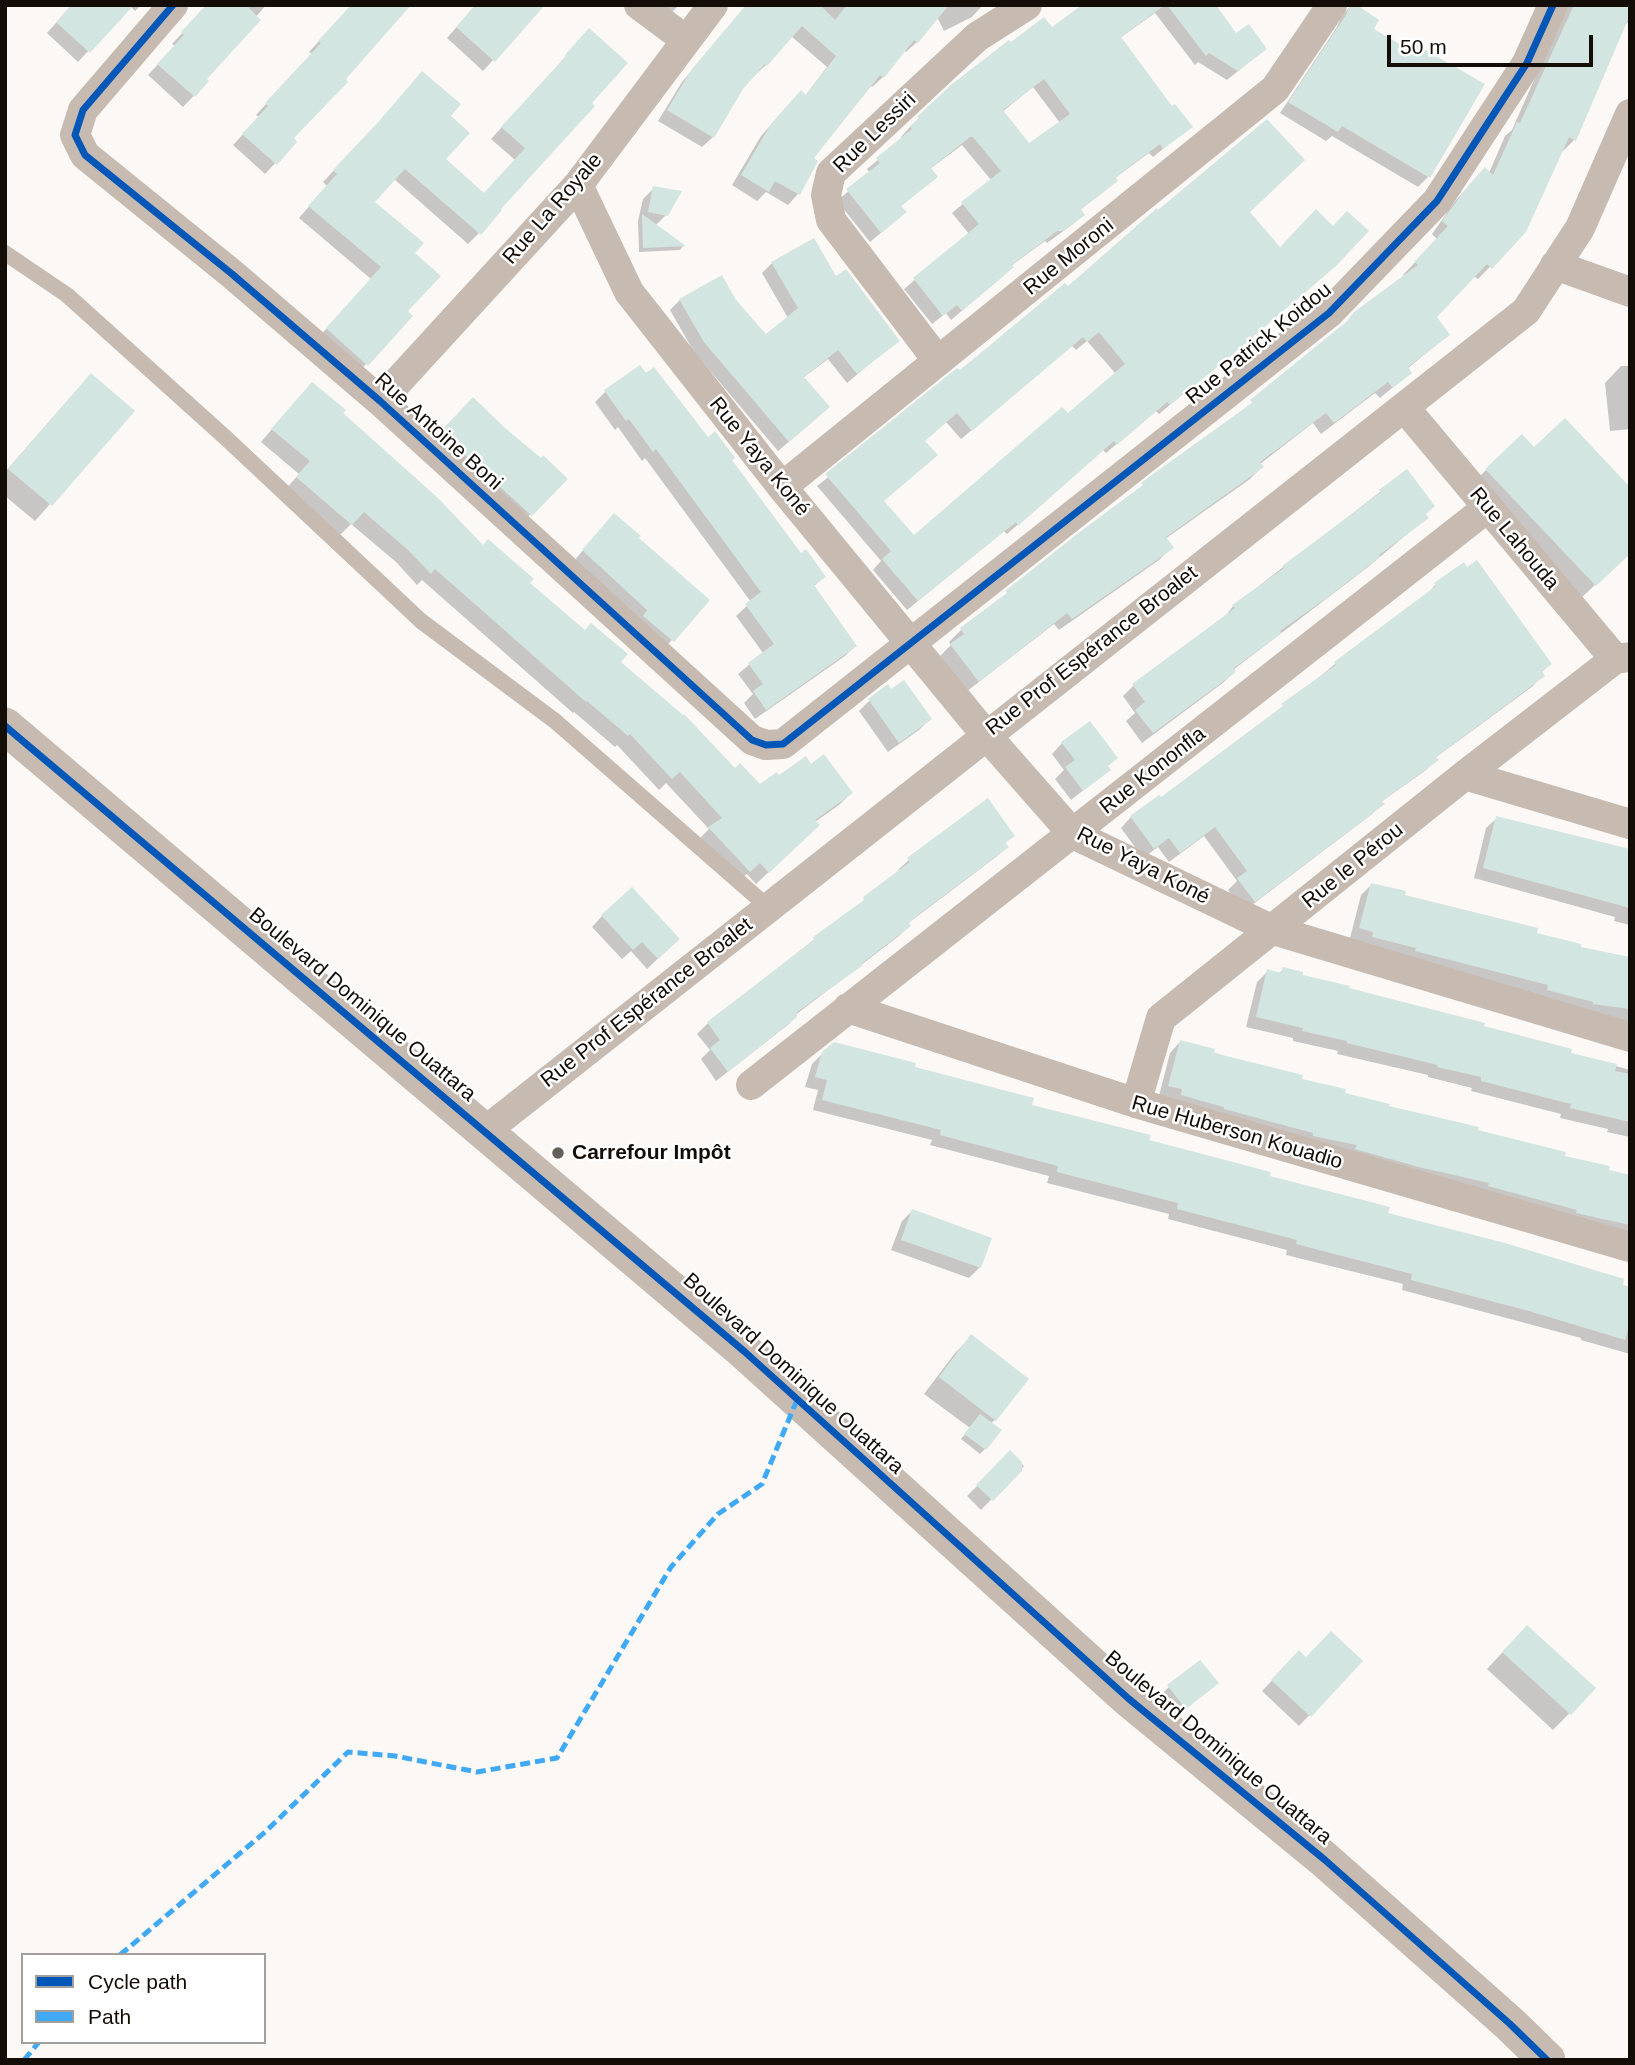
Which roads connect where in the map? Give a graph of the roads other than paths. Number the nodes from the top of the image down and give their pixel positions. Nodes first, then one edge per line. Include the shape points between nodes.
1 (173, 5) edge
2 (639, 5) edge
3 (713, 5) edge
4 (1027, 5) edge
5 (1332, 5) edge
6 (1553, 5) edge
7 (685, 40) junction
8 (1630, 114) edge
9 (578, 184) junction
10 (5, 253) edge
11 (1555, 265) junction
12 (1630, 292) edge
13 (938, 361) junction
14 (380, 401) junction
15 (1404, 407) junction
16 (782, 486) junction
17 (1488, 508) junction
18 (911, 642) junction
19 (1622, 658) edge
20 (5, 726) edge
21 (986, 735) junction
22 (1465, 775) junction
23 (1630, 824) edge
24 (1073, 834) junction
25 (768, 907) junction
26 (1273, 930) junction
27 (848, 1008) junction
28 (1630, 1037) edge
29 (751, 1085) dead end
30 (1136, 1103) junction
31 (484, 1132) junction
32 (1630, 1247) edge
33 (1547, 2060) edge

1 - 14 street, Rue Antoine Boni via 83,110 75,135 85,155
2 - 7 street
3 - 7 street, Rue La Royale
4 - 13 street, Rue Lessiri via 977,37 831,173 826,195 831,220
5 - 13 street, Rue Moroni via 1275,89
6 - 18 street, Rue Patrick Koidou via 1527,63 1437,201 1329,313
7 - 9 street, Rue La Royale
8 - 11 street, Rue Prof Espérance Broalet via 1580,228
9 - 14 street, Rue La Royale
9 - 16 street, Rue Yaya Koné via 629,292
10 - 25 lane via 67,295 421,621 555,721
11 - 12 street
11 - 15 street, Rue Prof Espérance Broalet via 1526,311
13 - 16 street, Rue Moroni
14 - 18 street, Rue Antoine Boni via 752,740 783,744
15 - 17 street, Rue Lahouda
15 - 21 street, Rue Prof Espérance Broalet
16 - 18 street, Rue Yaya Koné
17 - 19 street, Rue Lahouda
17 - 24 street, Rue Kononfla
18 - 21 street, Rue Yaya Koné
19 - 22 street, Rue le Pérou
20 - 31 street, Boulevard Dominique Ouattara
21 - 24 street, Rue Yaya Koné
21 - 25 street, Rue Prof Espérance Broalet
22 - 23 street
22 - 26 street, Rue le Pérou
24 - 26 street, Rue Yaya Koné
24 - 27 street, Rue Kononfla
25 - 31 street, Rue Prof Espérance Broalet
26 - 28 street, Rue Yaya Koné
26 - 30 street, Rue le Pérou via 1161,1018
27 - 29 street, Rue Kononfla
27 - 30 street, Rue Huberson Kouadio
30 - 32 street, Rue Huberson Kouadio
31 - 33 street, Boulevard Dominique Ouattara via 745,1352 1129,1699 1325,1860

